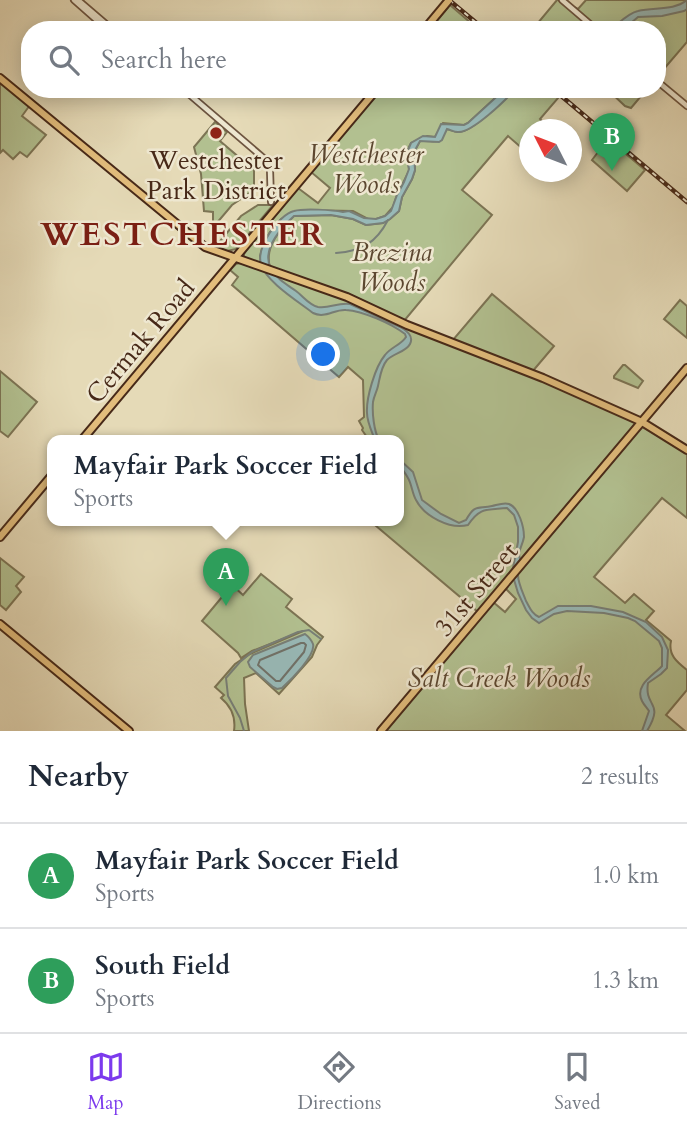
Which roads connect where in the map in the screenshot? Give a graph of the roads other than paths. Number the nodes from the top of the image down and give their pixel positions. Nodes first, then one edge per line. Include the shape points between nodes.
1 (76, 0) edge
2 (450, 0) edge
3 (562, 0) edge
4 (100, 21) edge
5 (432, 21) edge
6 (586, 21) edge
7 (0, 76) edge
8 (666, 88) edge
9 (21, 93) edge
10 (27, 98) edge
11 (192, 98) edge
12 (367, 98) edge
13 (687, 106) edge
14 (270, 202) dead end
15 (242, 250) junction
16 (234, 258) junction
17 (259, 267) junction
18 (687, 368) edge
19 (642, 422) junction
20 (86, 435) edge
21 (687, 450) edge
22 (47, 481) edge
23 (0, 537) edge
24 (0, 624) edge
25 (129, 731) edge
26 (382, 731) edge

1 - 4 street
2 - 5 main road, bridge
3 - 6 street
7 - 9 main road
8 - 13 street
10 - 16 main road via 190,231
11 - 14 street via 267,161
12 - 15 main road, Cermak Road
15 - 16 main road, Cermak Road
15 - 17 main road via 243,257
16 - 17 main road
16 - 20 main road, Cermak Road
17 - 19 main road via 347,297
18 - 19 main road, 31st Street
19 - 21 main road
19 - 26 main road, 31st Street
22 - 23 main road
24 - 25 main road

